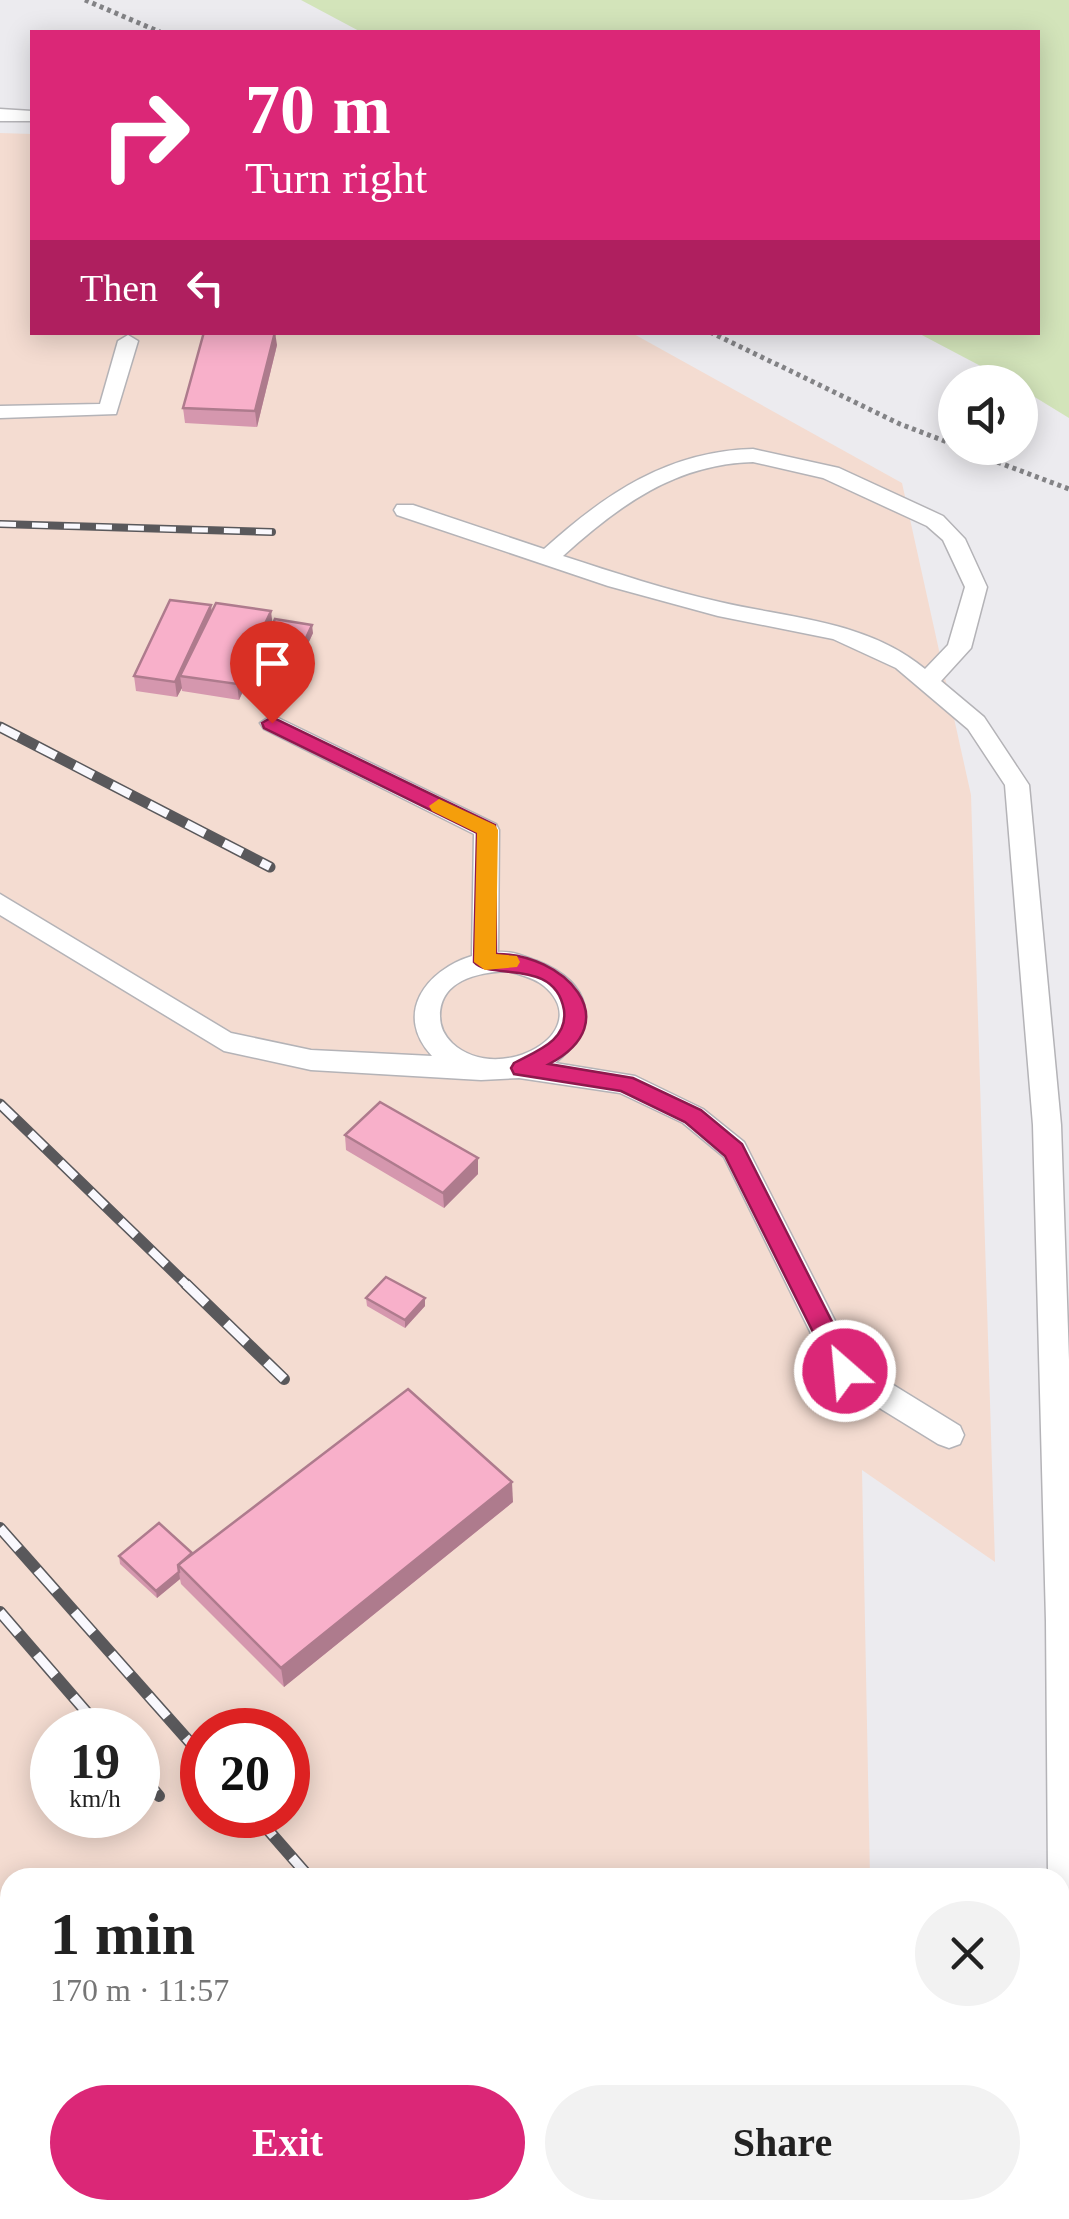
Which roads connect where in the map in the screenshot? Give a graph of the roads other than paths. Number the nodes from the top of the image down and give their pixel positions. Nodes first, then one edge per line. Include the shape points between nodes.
1 (0, 116) edge
2 (30, 116) edge
3 (128, 341) dead end
4 (0, 412) edge
5 (404, 510) dead end
6 (547, 558) junction
7 (926, 682) junction
8 (272, 723) dead end
9 (0, 903) edge
10 (485, 962) junction
11 (474, 1068) junction
12 (522, 1068) junction
13 (949, 1435) dead end
14 (1066, 1622) edge
15 (1066, 1868) edge

1 - 2 lane
3 - 4 lane via 109,410
5 - 6 lane
6 - 7 lane via 718,609 839,633
6 - 7 lane via 604,506 662,475 702,461 799,461 860,483 946,528 976,587 959,648
7 - 14 lane via 976,723 1017,785 1047,1124
8 - 10 lane via 488,830
9 - 11 lane via 224,1041 312,1060
10 - 11 lane via 442,981 424,1012 437,1046
10 - 12 lane via 535,967 570,994 576,1012 572,1031 560,1048
11 - 12 lane
12 - 13 lane via 625,1084 693,1116 734,1150 845,1371
14 - 15 lane

